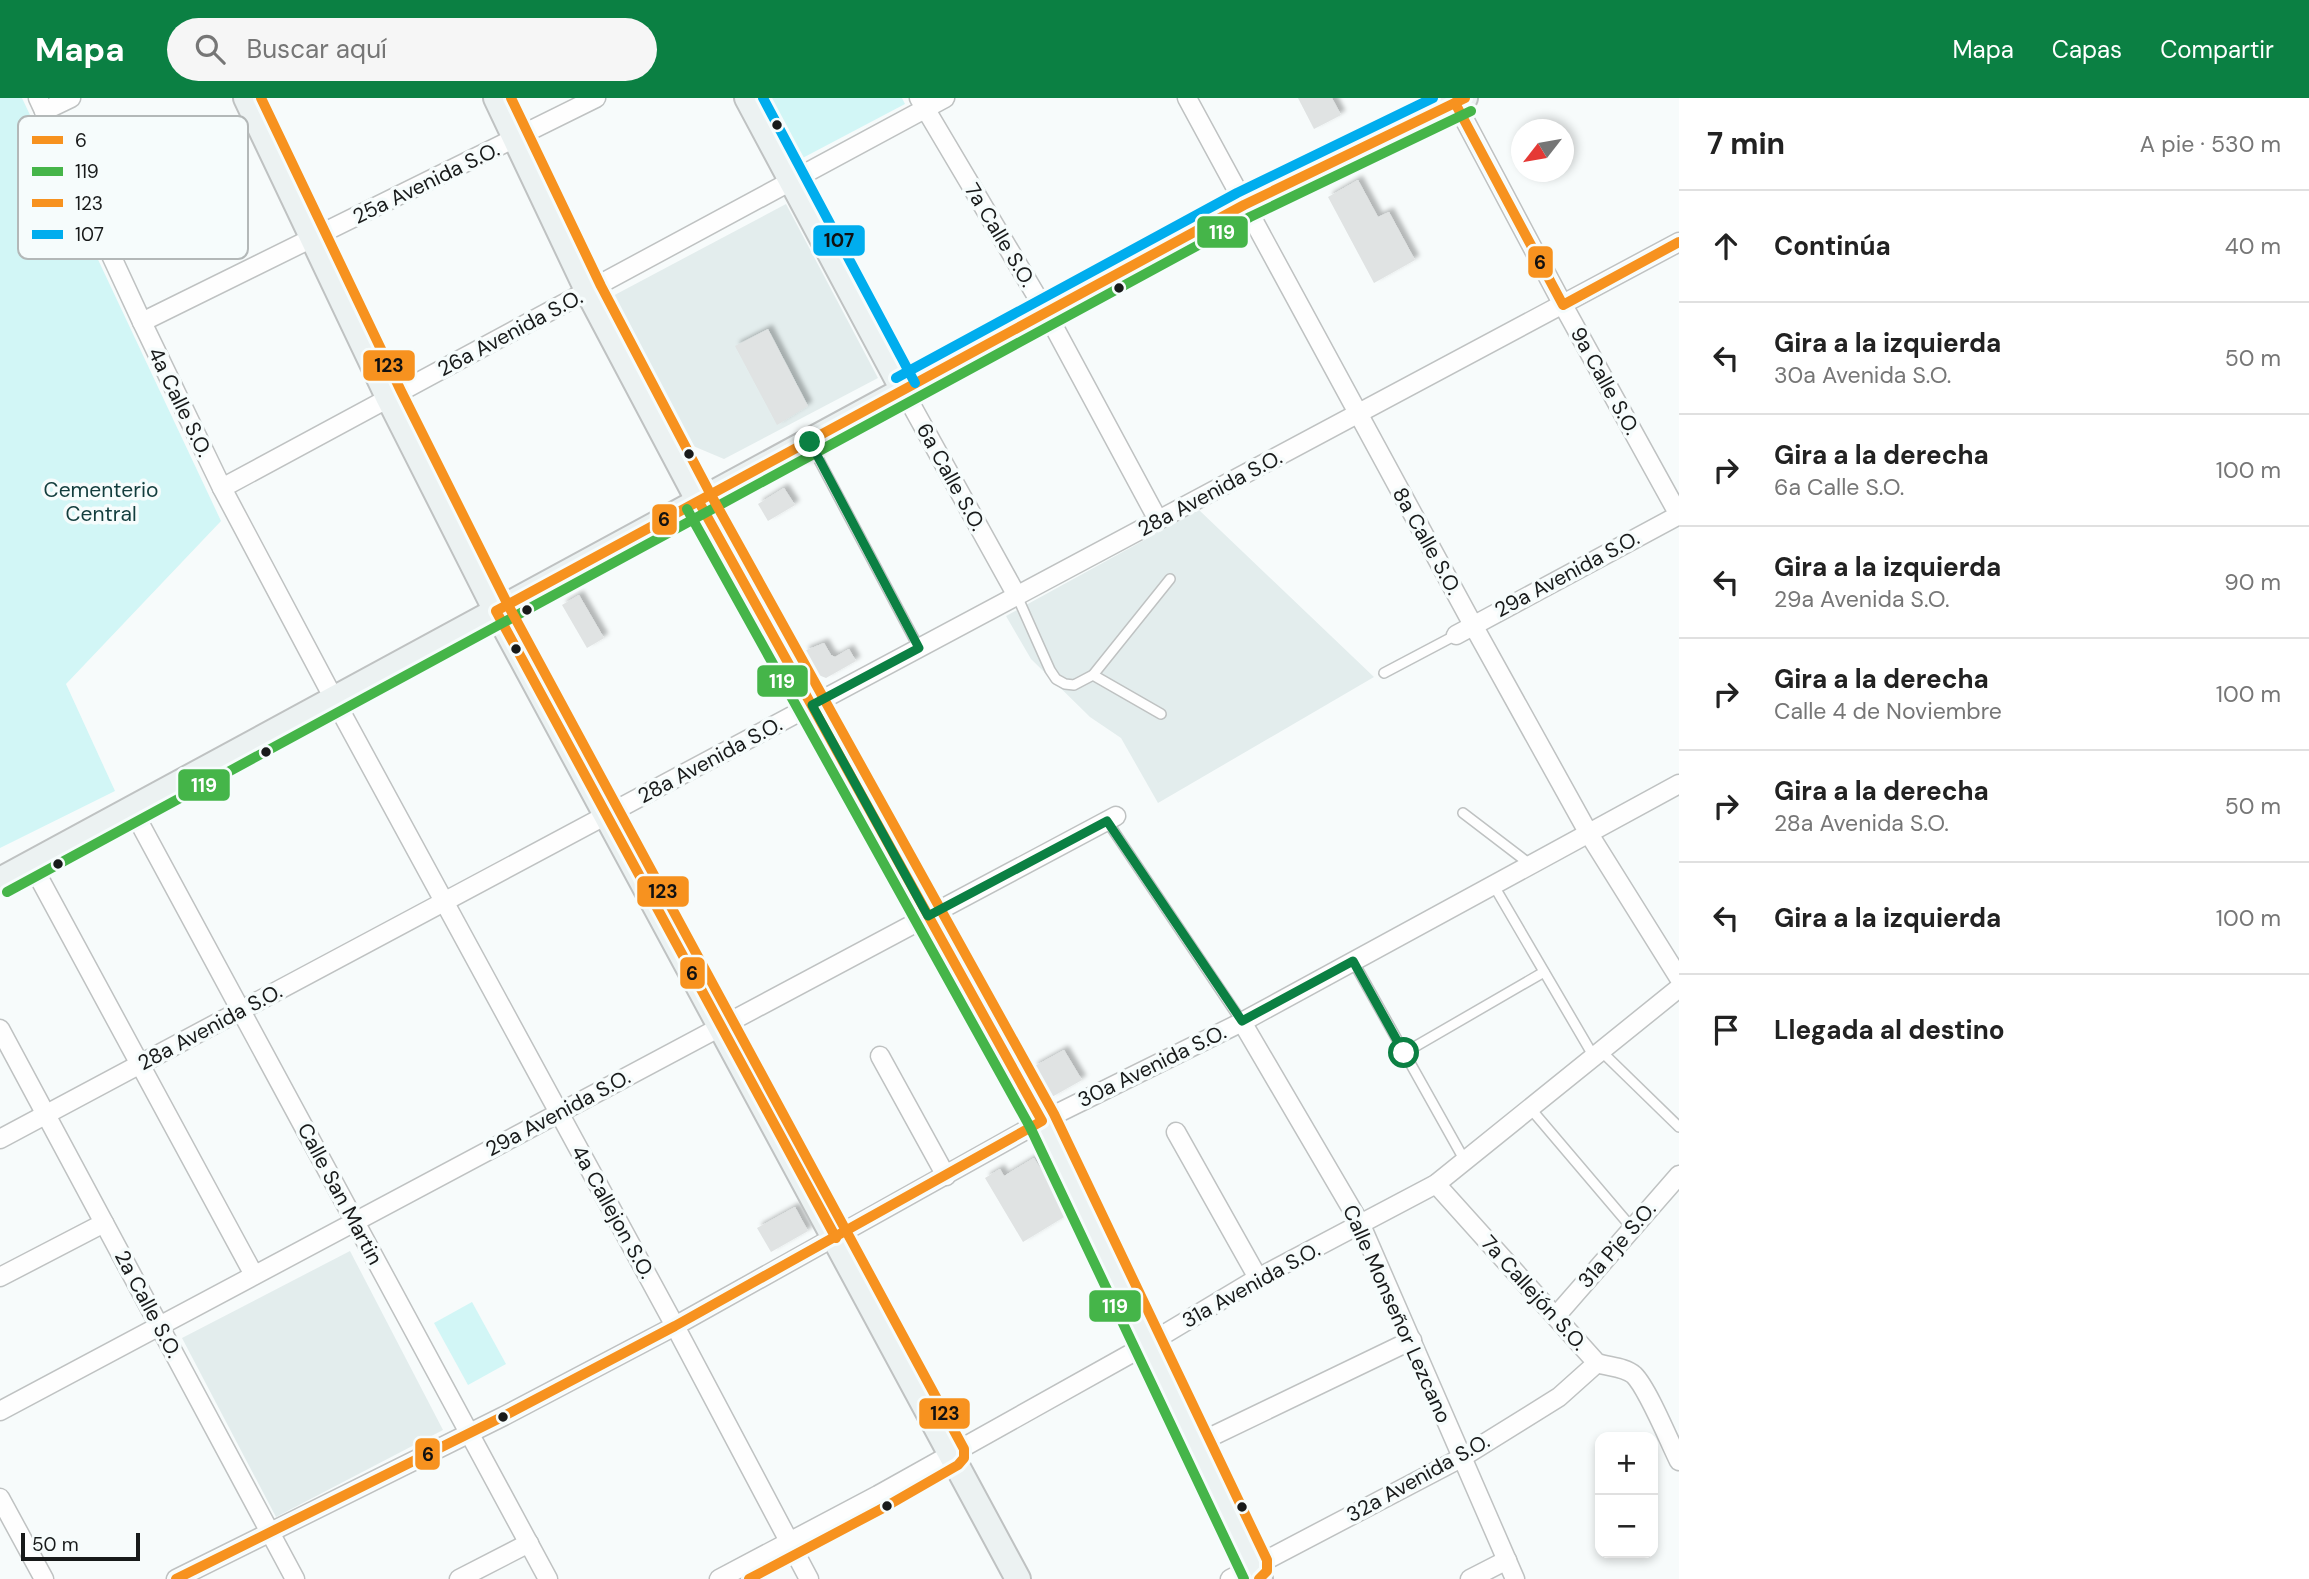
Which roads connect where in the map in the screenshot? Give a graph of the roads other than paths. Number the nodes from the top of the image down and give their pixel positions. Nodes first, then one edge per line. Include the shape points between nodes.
1 (71, 98) edge
2 (246, 98) edge
3 (496, 98) edge
4 (596, 98) edge
5 (747, 98) edge
6 (945, 98) edge
7 (1187, 98) edge
8 (1458, 100) edge
9 (922, 104) edge
10 (41, 105) edge
11 (516, 139) junction
12 (792, 181) junction
13 (1244, 205) junction
14 (313, 238) junction
15 (1679, 242) edge
16 (113, 259) edge
17 (588, 292) junction
18 (1563, 305) junction
19 (1046, 312) junction
20 (142, 322) junction
21 (903, 390) junction
22 (388, 397) junction
23 (1358, 414) junction
24 (810, 442) junction
25 (222, 488) junction
26 (699, 502) junction
27 (1679, 515) edge
28 (1158, 520) junction
29 (1170, 579) dead end
30 (1017, 596) junction
31 (496, 611) junction
32 (1473, 625) junction
33 (1456, 635) joint
34 (919, 648) junction
35 (1384, 673) dead end
36 (1093, 675) junction
37 (334, 699) junction
38 (812, 705) junction
39 (1161, 714) dead end
40 (1679, 784) edge
41 (132, 809) junction
42 (1462, 813) dead end
43 (607, 815) junction
44 (1112, 818) joint
45 (1589, 834) junction
46 (31, 863) junction
47 (1531, 865) junction
48 (0, 880) edge
49 (1494, 886) junction
50 (444, 902) junction
51 (928, 916) junction
52 (1353, 961) junction
53 (1544, 972) junction
54 (1679, 978) edge
55 (1679, 988) edge
56 (241, 1011) junction
57 (1242, 1021) junction
58 (721, 1026) junction
59 (0, 1029) edge
60 (1404, 1053) junction
61 (1598, 1054) junction
62 (880, 1056) dead end
63 (141, 1064) junction
64 (1530, 1108) junction
65 (559, 1113) junction
66 (46, 1114) junction
67 (1042, 1121) junction
68 (1679, 1127) edge
69 (1176, 1132) dead end
70 (0, 1139) edge
71 (1465, 1161) junction
72 (1679, 1175) edge
73 (946, 1176) junction
74 (1436, 1184) junction
75 (355, 1222) junction
76 (104, 1223) junction
77 (1361, 1225) junction
78 (1632, 1228) junction
79 (836, 1238) junction
80 (254, 1275) junction
81 (0, 1277) edge
82 (1258, 1278) junction
83 (1556, 1317) junction
84 (159, 1326) junction
85 (675, 1326) junction
86 (1412, 1340) junction
87 (1148, 1344) junction
88 (1597, 1363) junction
89 (0, 1411) edge
90 (469, 1433) junction
91 (1196, 1444) junction
92 (951, 1453) junction
93 (1461, 1458) junction
94 (1679, 1461) edge
95 (0, 1498) edge
96 (270, 1533) junction
97 (789, 1542) junction
98 (528, 1543) junction
99 (1507, 1560) junction
100 (1257, 1572) edge
101 (44, 1579) edge
102 (176, 1579) edge
103 (295, 1579) edge
104 (458, 1579) edge
105 (548, 1579) edge
106 (719, 1579) edge
107 (809, 1579) edge
108 (1018, 1579) edge
109 (1230, 1579) edge
110 (1470, 1579) edge
111 (1515, 1579) edge

1 - 10 street
2 - 14 street
3 - 11 street
4 - 11 street, 25a Avenida S.O.
5 - 12 street, 6a Calle S.O.
6 - 9 street, 26a Avenida S.O.
7 - 13 street, 8a Calle S.O.
8 - 13 street
8 - 18 street, 9a Calle S.O.
9 - 12 street, 26a Avenida S.O.
9 - 19 street, 7a Calle S.O.
11 - 14 street, 25a Avenida S.O.
11 - 17 street
12 - 17 street, 26a Avenida S.O.
12 - 21 street, 6a Calle S.O.
13 - 19 street
13 - 23 street, 8a Calle S.O.
14 - 20 street, 25a Avenida S.O.
14 - 22 street
15 - 18 street, 28a Avenida S.O.
16 - 20 street, 4a Calle S.O.
17 - 22 street, 26a Avenida S.O.
17 - 26 street
18 - 23 street, 28a Avenida S.O.
18 - 27 street, 9a Calle S.O.
19 - 21 street
19 - 28 street, 7a Calle S.O.
20 - 25 street, 4a Calle S.O.
21 - 24 street
21 - 30 street, 6a Calle S.O.
22 - 25 street, 26a Avenida S.O.
22 - 31 street
23 - 28 street, 28a Avenida S.O.
23 - 32 street, 8a Calle S.O.
24 - 26 street
24 - 34 lane
25 - 37 street, 4a Calle S.O.
26 - 31 street
26 - 38 street
27 - 32 street, 29a Avenida S.O.
28 - 30 street, 28a Avenida S.O.
29 - 36 lane
30 - 34 street, 28a Avenida S.O.
30 - 36 lane via 1056,679 1074,685
31 - 37 street
31 - 43 street
32 - 33 street, 29a Avenida S.O.
32 - 45 street, 8a Calle S.O.
33 - 35 lane
34 - 38 street, 28a Avenida S.O.
36 - 39 lane
37 - 41 street
37 - 50 street, 4a Callejon S.O.
38 - 43 street, 28a Avenida S.O.
38 - 51 street
40 - 45 street, 30a Avenida S.O.
41 - 46 street
41 - 56 street, Calle San Martin
42 - 47 lane
43 - 50 street, 28a Avenida S.O.
43 - 58 street
44 - 51 street, 29a Avenida S.O.
44 - 57 lane
45 - 47 street, 30a Avenida S.O.
45 - 54 street, 8a Calle S.O.
46 - 48 street
46 - 63 street
47 - 49 street, 30a Avenida S.O.
49 - 52 street, 30a Avenida S.O.
49 - 53 lane
50 - 56 street, 28a Avenida S.O.
50 - 65 street, 4a Callejon S.O.
51 - 58 street, 29a Avenida S.O.
51 - 67 street
52 - 57 street, 30a Avenida S.O.
52 - 60 lane
53 - 60 lane
53 - 61 lane
55 - 61 street, 31a Avenida S.O.
56 - 63 street, 28a Avenida S.O.
56 - 75 street, Calle San Martin
57 - 67 street, 30a Avenida S.O.
57 - 77 street, Calle Monseñor Lezcano
58 - 65 street, 29a Avenida S.O.
58 - 79 street
59 - 66 street, 2a Calle S.O.
60 - 71 lane
61 - 64 street, 31a Avenida S.O.
61 - 68 lane
62 - 73 street
63 - 66 street, 28a Avenida S.O.
63 - 80 street
64 - 71 street, 31a Avenida S.O.
64 - 78 lane
65 - 75 street, 29a Avenida S.O.
65 - 85 street, 4a Callejon S.O.
66 - 70 street, 28a Avenida S.O.
66 - 76 street, 2a Calle S.O.
67 - 73 street, 30a Avenida S.O.
67 - 87 street
69 - 82 street
71 - 74 street, 31a Avenida S.O.
72 - 78 street, 31a Pje S.O.
73 - 79 street, 30a Avenida S.O.
74 - 77 street, 31a Avenida S.O.
74 - 83 street, 7a Callejón S.O.
75 - 80 street, 29a Avenida S.O.
75 - 90 street, Calle San Martin
76 - 81 street
76 - 84 street, 2a Calle S.O.
77 - 82 street, 31a Avenida S.O.
77 - 86 street, Calle Monseñor Lezcano
78 - 83 street, 31a Pje S.O.
79 - 85 street, 30a Avenida S.O.
79 - 92 street
80 - 84 street, 29a Avenida S.O.
82 - 87 street, 31a Avenida S.O.
83 - 88 street, 7a Callejón S.O.
84 - 89 street, 29a Avenida S.O.
84 - 96 street, 2a Calle S.O.
85 - 90 street, 30a Avenida S.O.
85 - 97 street, 4a Callejon S.O.
86 - 91 street
86 - 93 street, Calle Monseñor Lezcano
87 - 91 street
87 - 92 street, 31a Avenida S.O.
88 - 93 street, 32a Avenida S.O. via 1559,1396
88 - 94 street, 7a Callejón S.O. via 1633,1374
90 - 96 street, 30a Avenida S.O.
90 - 98 street, Calle San Martin
91 - 100 street
92 - 97 street, 31a Avenida S.O.
92 - 108 street
93 - 99 street, Calle Monseñor Lezcano
93 - 100 street, 32a Avenida S.O.
95 - 101 street
96 - 102 street, 30a Avenida S.O.
96 - 103 street, 2a Calle S.O.
97 - 106 street, 31a Avenida S.O.
97 - 107 street, 4a Callejon S.O.
98 - 104 street
98 - 105 street, Calle San Martin
99 - 110 street
99 - 111 street, Calle Monseñor Lezcano
100 - 109 street, 32a Avenida S.O.

